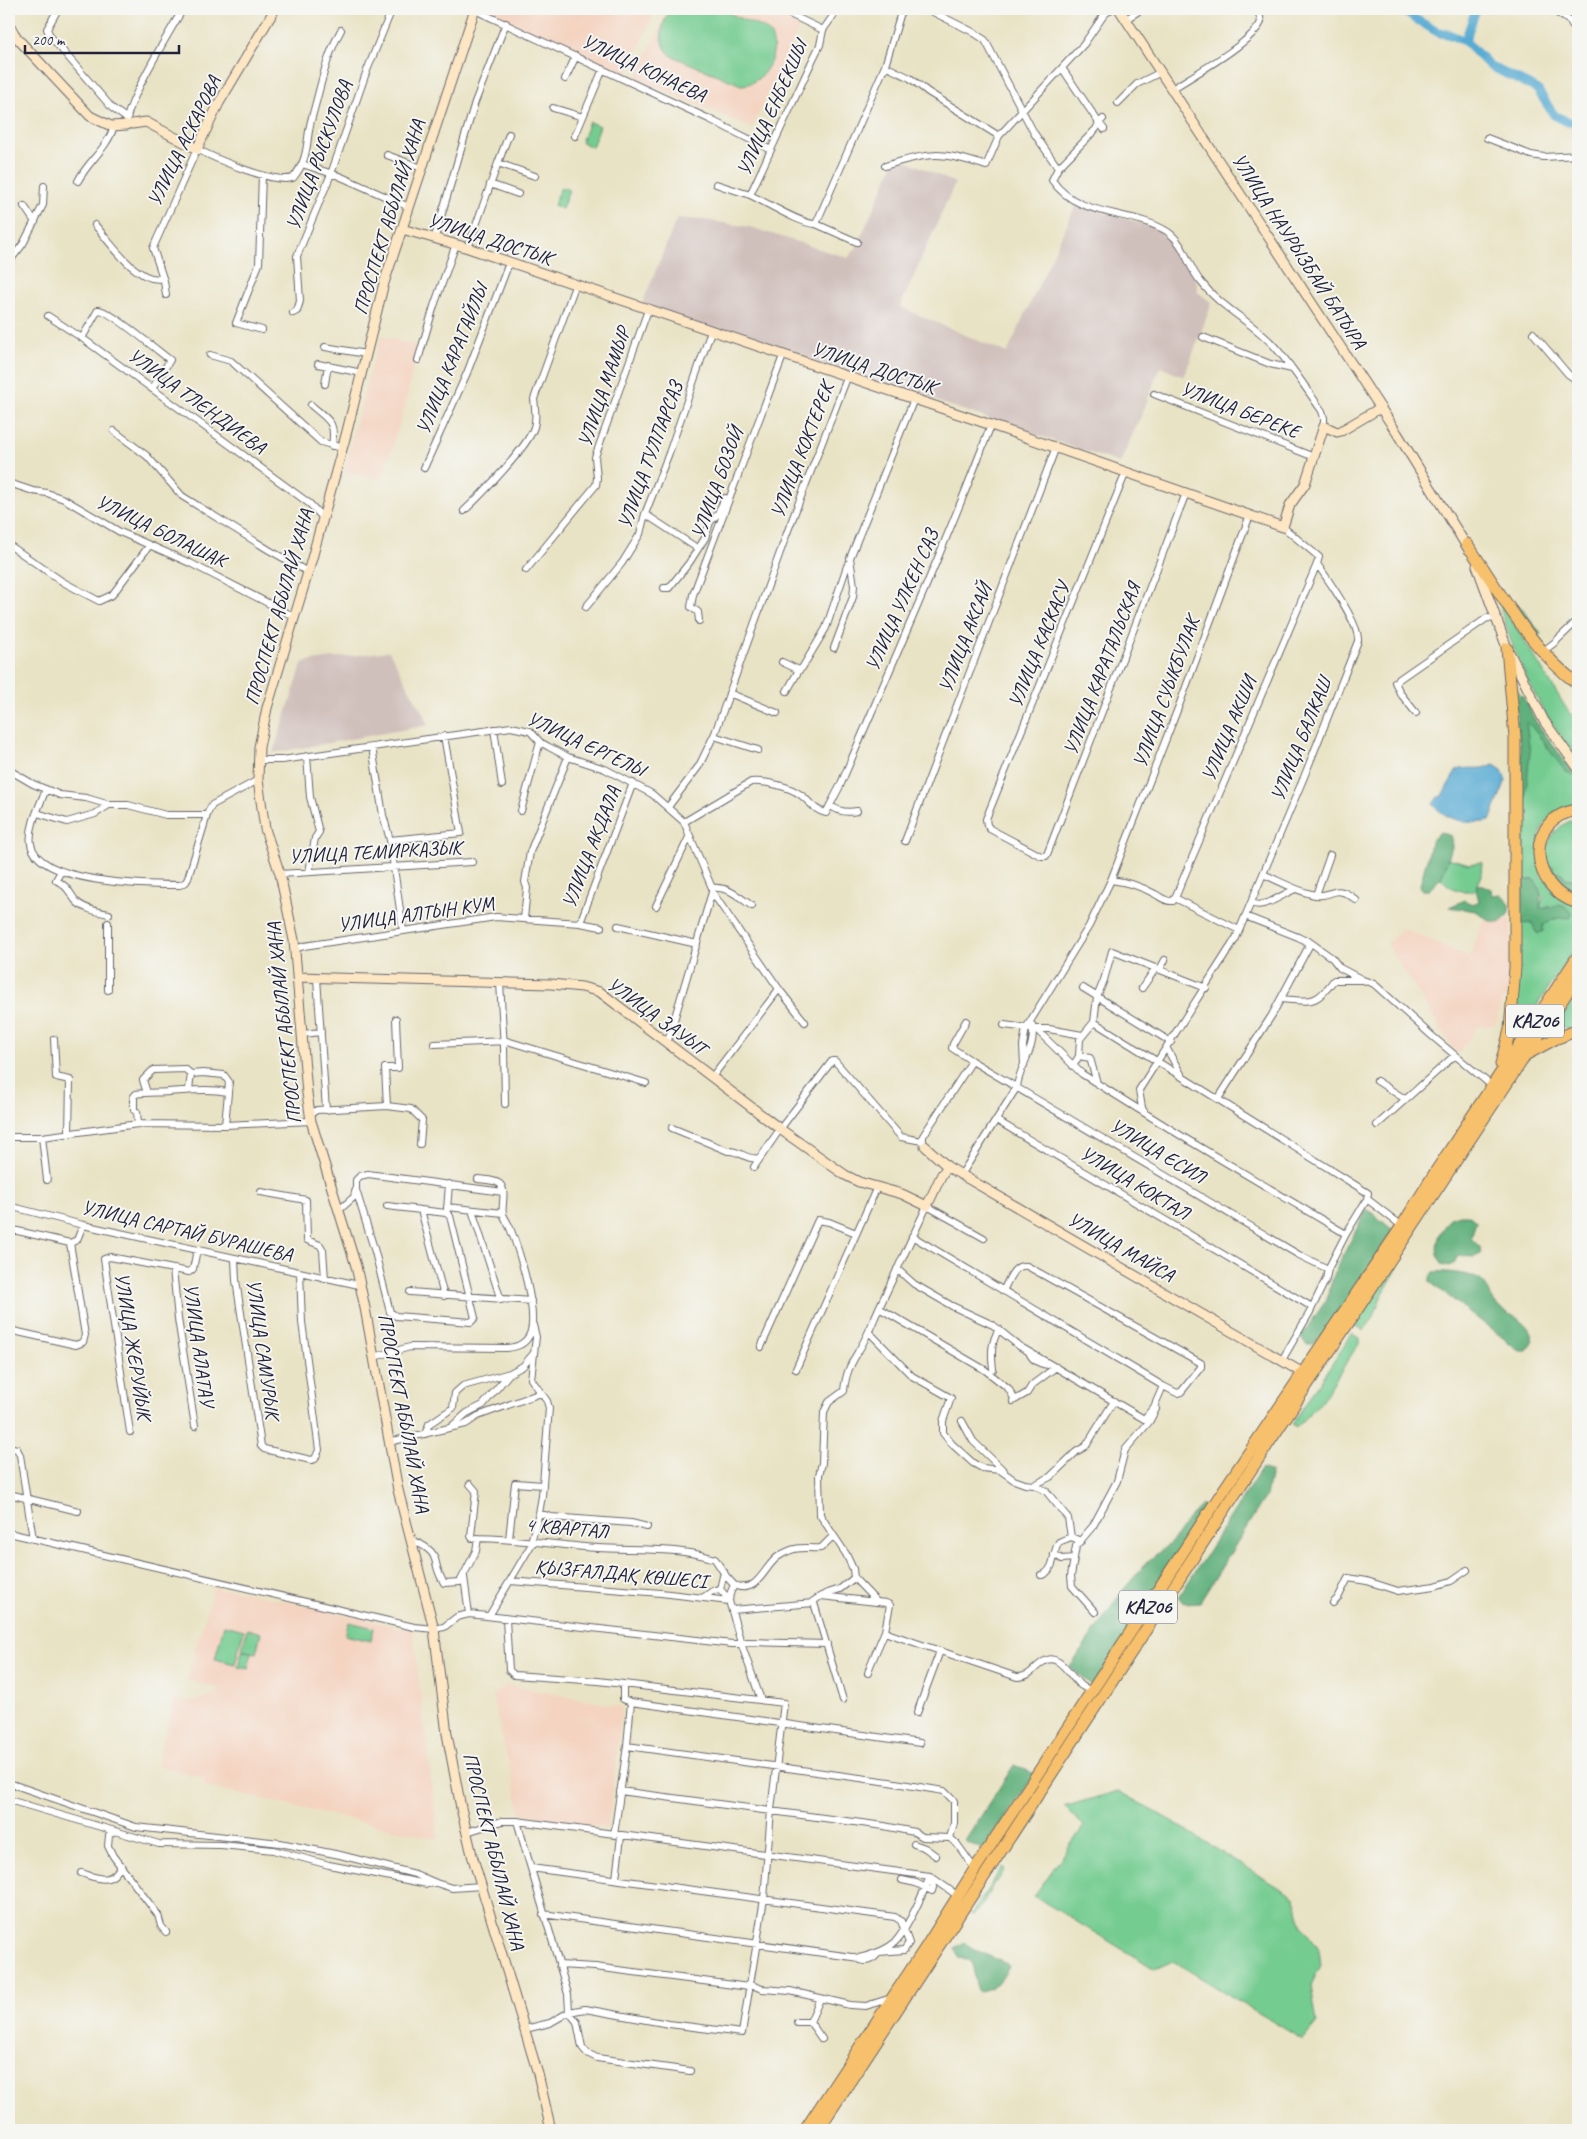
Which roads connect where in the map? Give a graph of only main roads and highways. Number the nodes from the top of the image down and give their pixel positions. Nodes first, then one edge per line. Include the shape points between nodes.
1 (275, 9) edge
2 (474, 9) edge
3 (1119, 9) edge
4 (9, 24) edge
5 (402, 229) junction
6 (1380, 408) junction
7 (1467, 544) junction
8 (1507, 648) junction
9 (1578, 684) edge
10 (1578, 768) edge
11 (1578, 810) edge
12 (1578, 903) edge
13 (1578, 956) edge
14 (1578, 976) edge
15 (297, 977) junction
16 (1578, 1030) edge
17 (1528, 1054) junction
18 (1492, 1086) junction
19 (1466, 1135) junction
20 (923, 1144) road end
21 (948, 1167) junction
22 (1303, 1373) junction
23 (551, 2130) edge
24 (805, 2130) edge
25 (818, 2130) edge

1 - 4 main road, УЛИЦА АСКАРОВА via 219,103 197,149 146,122 114,126 99,122 34,57
2 - 5 main road, ПРОСПЕКТ АБЫЛАЙ ХАНА
3 - 6 main road, УЛИЦА НАУРЫЗБАЙ БАТЫРА
5 - 6 main road, УЛИЦА ДОСТЫК via 456,244 990,424 1284,527 1290,504 1305,484 1324,426 1341,431
5 - 15 main road, ПРОСПЕКТ АБЫЛАЙ ХАНА via 384,283 323,518 267,708 259,748 258,780 265,829 290,910
6 - 7 main road, УЛИЦА НАУРЫЗБАЙ БАТЫРА
7 - 8 main road, УЛИЦА НАУРЫЗБАЙ БАТЫРА
7 - 9 highway via 1542,652
8 - 10 main road, УЛИЦА НАУРЫЗБАЙ БАТЫРА via 1544,721
8 - 18 highway via 1515,737 1516,968 1505,1056
11 - 12 highway via 1552,820 1539,845 1542,868 1552,889 1565,900
13 - 18 highway, KАZ06
14 - 17 highway, KАZ06
15 - 21 main road, УЛИЦА ЗАУЫТ via 551,984 600,992 845,1175 927,1206
15 - 23 main road, ПРОСПЕКТ АБЫЛАЙ ХАНА via 310,1118 360,1285 398,1490 434,1629 446,1734 467,1832
16 - 17 highway
17 - 19 highway, KАZ06
18 - 19 highway, KАZ06
19 - 22 highway, KАZ06
19 - 25 highway, KАZ06
20 - 21 main road, УЛИЦА МАЙСА
21 - 22 main road, УЛИЦА МАЙСА
22 - 24 highway, KАZ06

